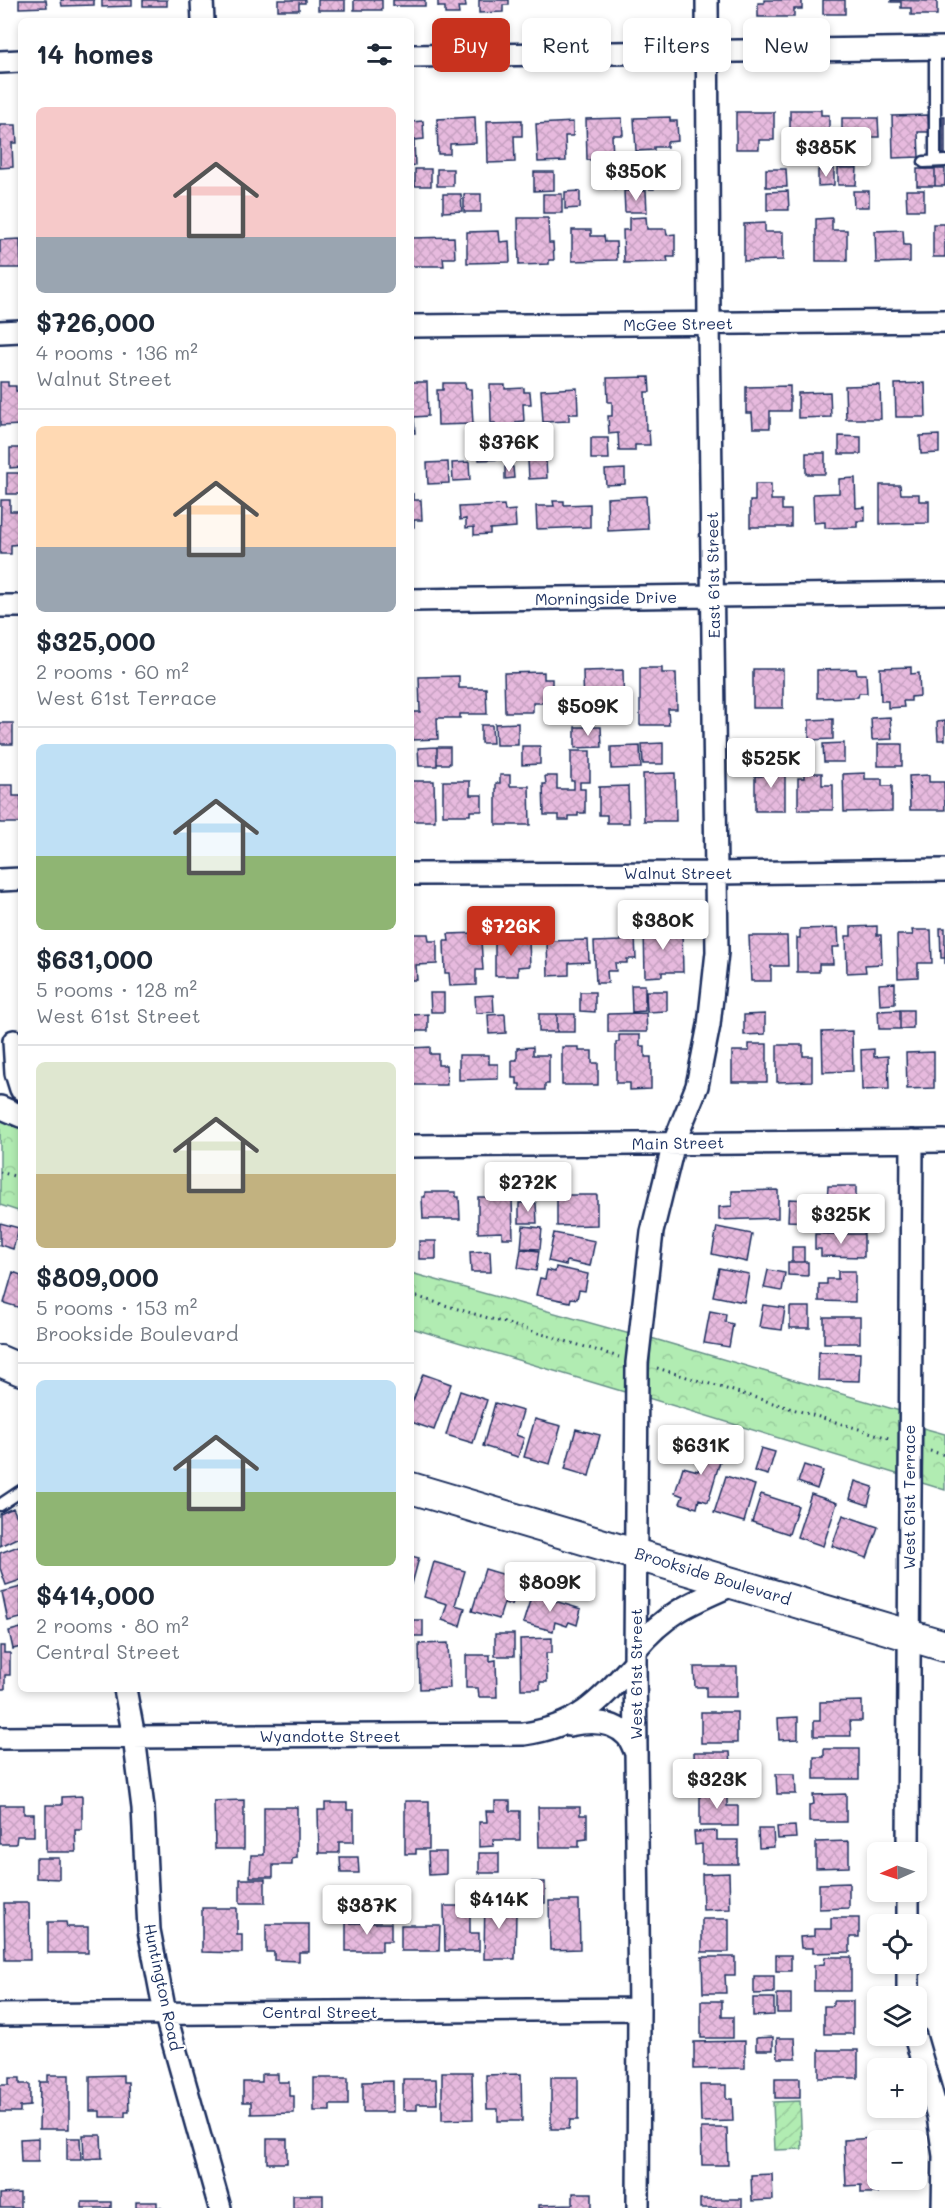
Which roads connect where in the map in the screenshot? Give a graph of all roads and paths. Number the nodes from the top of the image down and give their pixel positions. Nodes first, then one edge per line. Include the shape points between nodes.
1 (202, 0) edge
2 (707, 0) edge
3 (203, 18) edge
4 (707, 18) edge
5 (940, 48) edge
6 (731, 51) edge
7 (623, 52) edge
8 (414, 56) edge
9 (0, 62) edge
10 (18, 62) edge
11 (707, 72) edge
12 (940, 161) edge
13 (924, 162) dead end
14 (945, 321) edge
15 (709, 323) junction
16 (414, 326) edge
17 (18, 331) edge
18 (0, 332) edge
19 (945, 593) edge
20 (713, 597) junction
21 (414, 600) edge
22 (0, 606) edge
23 (18, 606) edge
24 (945, 870) edge
25 (717, 873) junction
26 (414, 874) edge
27 (18, 879) edge
28 (0, 880) edge
29 (18, 1037) edge
30 (0, 1059) edge
31 (18, 1081) edge
32 (0, 1107) edge
33 (18, 1115) edge
34 (912, 1141) junction
35 (945, 1141) edge
36 (674, 1143) junction
37 (414, 1146) edge
38 (0, 1172) edge
39 (18, 1177) edge
40 (414, 1296) edge
41 (0, 1361) edge
42 (637, 1363) junction
43 (18, 1369) edge
44 (909, 1444) junction
45 (945, 1455) edge
46 (414, 1489) edge
47 (18, 1493) edge
48 (0, 1505) edge
49 (636, 1553) junction
50 (737, 1583) junction
51 (908, 1635) junction
52 (945, 1646) edge
53 (636, 1655) junction
54 (126, 1692) edge
55 (559, 1726) junction
56 (134, 1737) junction
57 (0, 1738) edge
58 (636, 1753) junction
59 (908, 1842) edge
60 (639, 2009) junction
61 (165, 2013) junction
62 (0, 2015) edge
63 (918, 2046) edge
64 (220, 2208) edge
65 (638, 2208) edge
66 (943, 2208) edge

1 - 3 street
2 - 4 street, East 61st Street
5 - 6 street
5 - 12 lane
7 - 8 street
9 - 10 street
11 - 15 street, East 61st Street
12 - 13 lane
14 - 15 street, McGee Street
15 - 16 street, McGee Street
15 - 20 street, East 61st Street
17 - 18 street
19 - 20 street, Morningside Drive
20 - 21 street, Morningside Drive
20 - 25 street, East 61st Street
22 - 23 street
24 - 25 street, Walnut Street
25 - 26 street, Walnut Street
25 - 36 street, East 61st Street via 717,952 709,1025 697,1086
27 - 28 street
29 - 30 street
29 - 31 street
32 - 33 street
34 - 35 street, Main Street
34 - 36 street, Main Street
34 - 44 street, West 61st Terrace
36 - 37 street, Main Street
36 - 42 street, West 61st Street via 652,1232
38 - 39 path
40 - 42 path
41 - 43 main road
42 - 44 path
42 - 49 street, West 61st Street
44 - 45 path
44 - 51 street, West 61st Terrace
46 - 49 main road, Brookside Boulevard
47 - 48 lane
49 - 50 main road, Brookside Boulevard
49 - 53 street, West 61st Street
50 - 51 main road, Brookside Boulevard
50 - 53 street, Wyandotte Street via 687,1605 652,1629
51 - 52 main road, Brookside Boulevard
51 - 59 street, West 61st Terrace
53 - 55 street, Wyandotte Street via 588,1709
53 - 58 street, West 61st Street
54 - 56 street, Huntington Road
55 - 56 street, Wyandotte Street via 524,1734
55 - 58 street via 590,1722 615,1727 627,1736
56 - 57 street, Wyandotte Street
56 - 61 street, Huntington Road via 143,1808 149,1930
58 - 60 street, West 61st Street
60 - 61 street, Central Street
60 - 65 street, West 61st Street
61 - 62 street, Central Street
61 - 64 street, Huntington Road
63 - 66 street via 938,2116 944,2156

